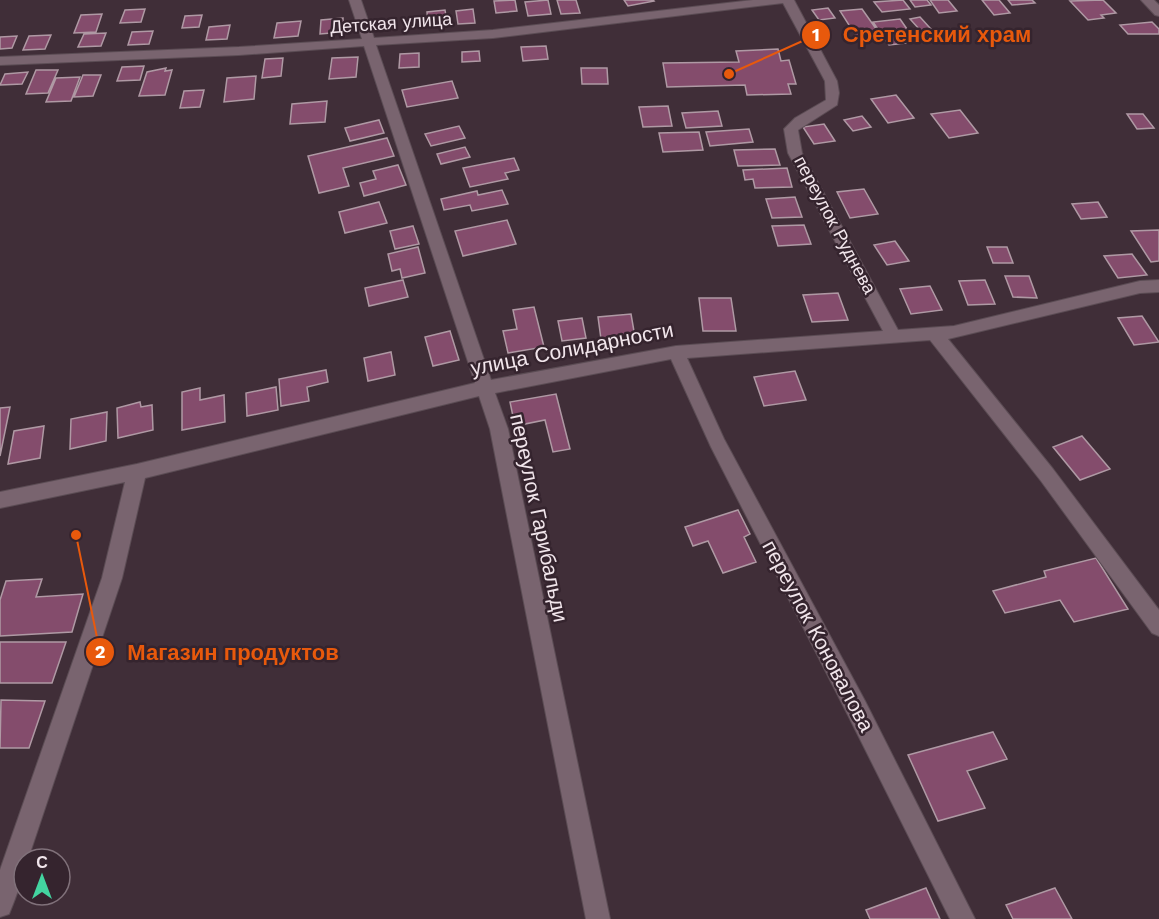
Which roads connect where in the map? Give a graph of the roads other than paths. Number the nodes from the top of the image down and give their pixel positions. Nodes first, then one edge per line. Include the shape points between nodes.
1 (356, 0) edge
2 (672, 0) edge
3 (783, 0) edge
4 (788, 0) edge
5 (1147, 0) edge
6 (1159, 12) edge
7 (681, 13) junction
8 (368, 43) junction
9 (0, 61) edge
10 (1159, 286) edge
11 (934, 333) junction
12 (893, 335) junction
13 (676, 352) junction
14 (484, 388) junction
15 (137, 472) junction
16 (0, 500) edge
17 (1159, 626) edge
18 (0, 904) edge
19 (598, 919) edge
20 (963, 919) edge

1 - 8 street, переулок Гарибальди
2 - 7 street
3 - 7 street, Детская улица
4 - 12 street, переулок Руднева via 831,81 833,93 832,102 791,129 795,153
5 - 6 street
7 - 8 street, Детская улица
8 - 9 street, Детская улица
8 - 14 street, переулок Гарибальди
10 - 11 street, улица Солидарности via 1140,287 954,332
11 - 12 street, улица Солидарности
11 - 17 street via 1047,475
12 - 13 street, улица Солидарности
13 - 14 street, улица Солидарности
13 - 20 street, переулок Коновалова via 717,442
14 - 15 street, улица Солидарности
14 - 19 street, переулок Гарибальди via 499,429
15 - 16 street, улица Солидарности
15 - 18 street via 112,578

